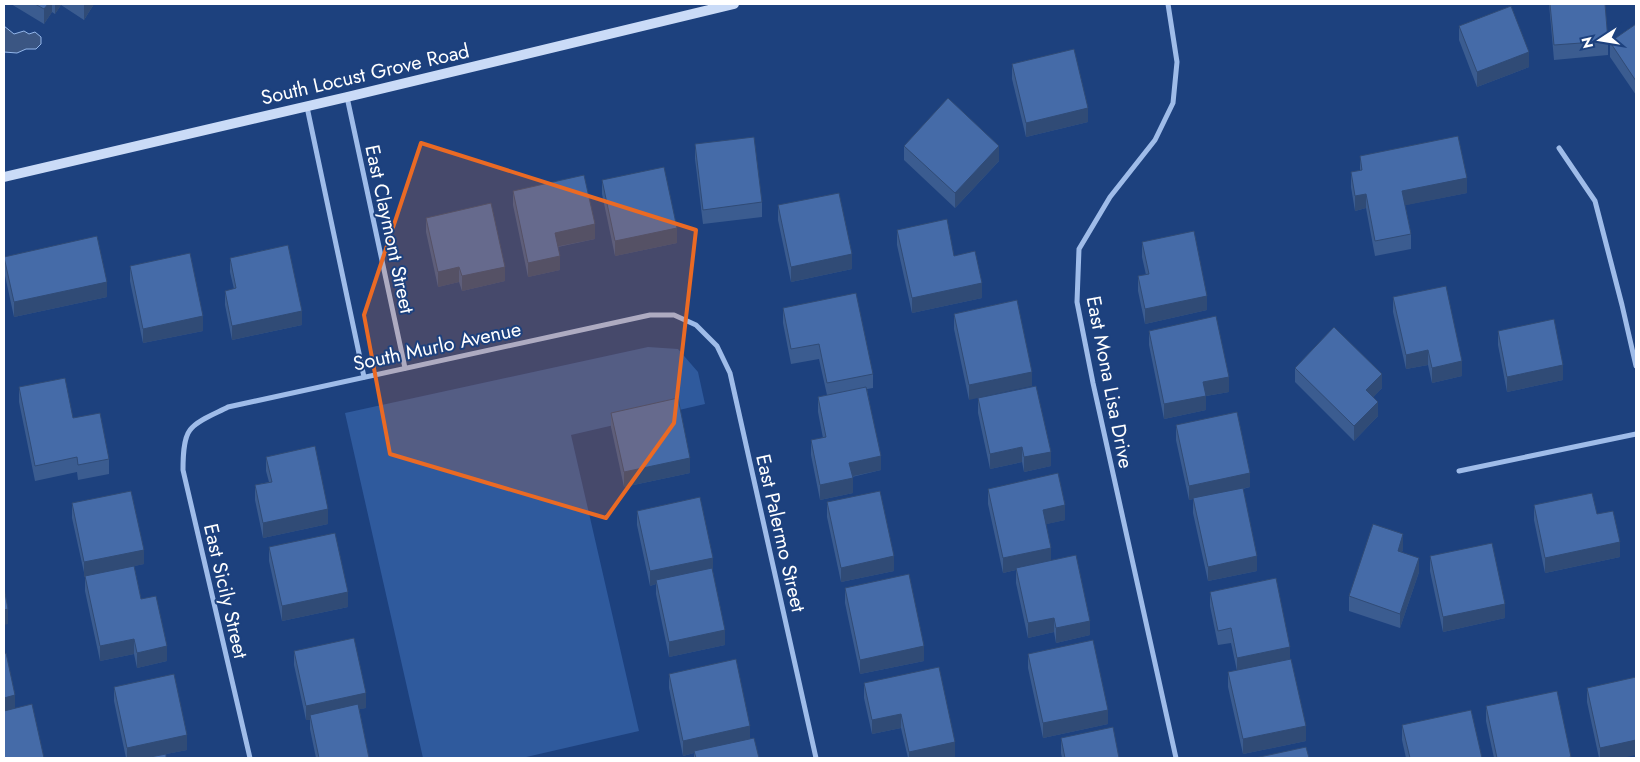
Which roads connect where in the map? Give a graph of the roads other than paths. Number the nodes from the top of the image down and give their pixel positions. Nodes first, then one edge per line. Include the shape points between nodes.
1 (734, 4) edge
2 (1168, 4) edge
3 (347, 97) junction
4 (307, 106) junction
5 (1559, 148) dead end
6 (4, 176) edge
7 (696, 325) joint
8 (1636, 366) edge
9 (405, 368) junction
10 (364, 377) junction
11 (189, 430) joint
12 (1636, 434) edge
13 (1459, 471) dead end
14 (250, 758) edge
15 (816, 758) edge
16 (1176, 758) edge

1 - 3 main road, South Locust Grove Road
2 - 16 street, East Mona Lisa Drive via 1177,62 1173,103 1155,140 1110,197 1079,249 1076,302
3 - 4 main road, South Locust Grove Road
3 - 9 street, East Claymont Street
4 - 6 main road, South Locust Grove Road
4 - 10 street
5 - 8 street via 1595,201
7 - 9 street, South Murlo Avenue via 674,315 650,315
7 - 15 street, East Palermo Street via 718,346 730,372
9 - 10 street, South Murlo Avenue
10 - 11 street, South Murlo Avenue via 228,407
11 - 14 street, East Sicily Street via 183,452 185,477
12 - 13 street

